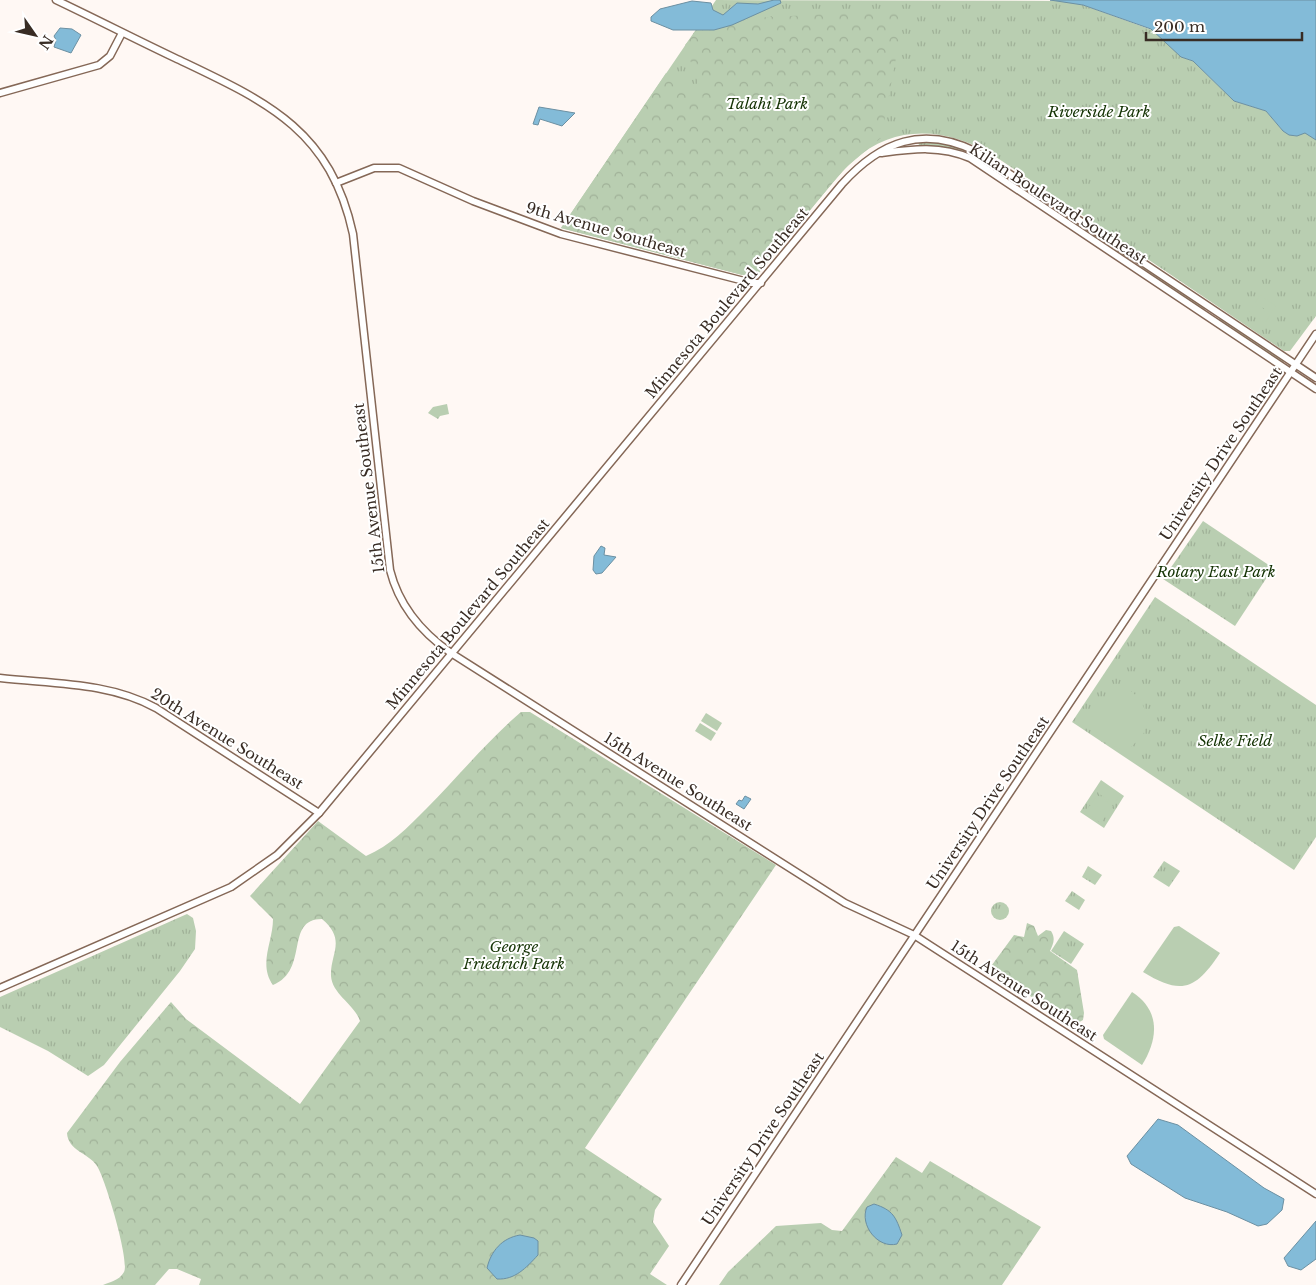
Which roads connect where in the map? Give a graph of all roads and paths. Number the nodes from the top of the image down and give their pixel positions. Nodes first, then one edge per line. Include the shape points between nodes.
1 (56, 0) edge
2 (122, 33) junction
3 (0, 93) edge
4 (877, 154) junction
5 (336, 183) junction
6 (761, 283) junction
7 (1316, 334) edge
8 (1296, 365) junction
9 (1291, 372) junction
10 (1316, 378) edge
11 (1316, 389) edge
12 (452, 653) junction
13 (0, 678) edge
14 (318, 813) junction
15 (914, 935) junction
16 (0, 988) edge
17 (1315, 1194) edge
18 (681, 1285) edge

1 - 2 street, 15th Avenue Southeast
2 - 3 street via 110,56 99,65
2 - 5 street, 15th Avenue Southeast via 271,107 310,142
4 - 6 street, Minnesota Boulevard Southeast via 842,184
4 - 8 street, Kilian Boulevard Southeast via 894,143 911,138 946,141 967,147
4 - 9 street, Kilian Boulevard Southeast via 936,148 970,158
5 - 6 street, 9th Avenue Southeast via 374,168 399,168 473,201 561,234
5 - 12 street, 15th Avenue Southeast via 353,234 390,570 399,596 416,622
6 - 12 street, Minnesota Boulevard Southeast
7 - 8 street, University Drive Southeast
8 - 9 street, University Drive Southeast
8 - 10 street, Kilian Boulevard Southeast
9 - 11 street, Kilian Boulevard Southeast
9 - 15 street, University Drive Southeast
12 - 14 street, Minnesota Boulevard Southeast
12 - 15 street, 15th Avenue Southeast via 846,903
13 - 14 street, 20th Avenue Southeast via 102,689 134,696
14 - 16 street, Minnesota Boulevard Southeast via 278,855 231,887
15 - 17 street, 15th Avenue Southeast
15 - 18 street, University Drive Southeast

